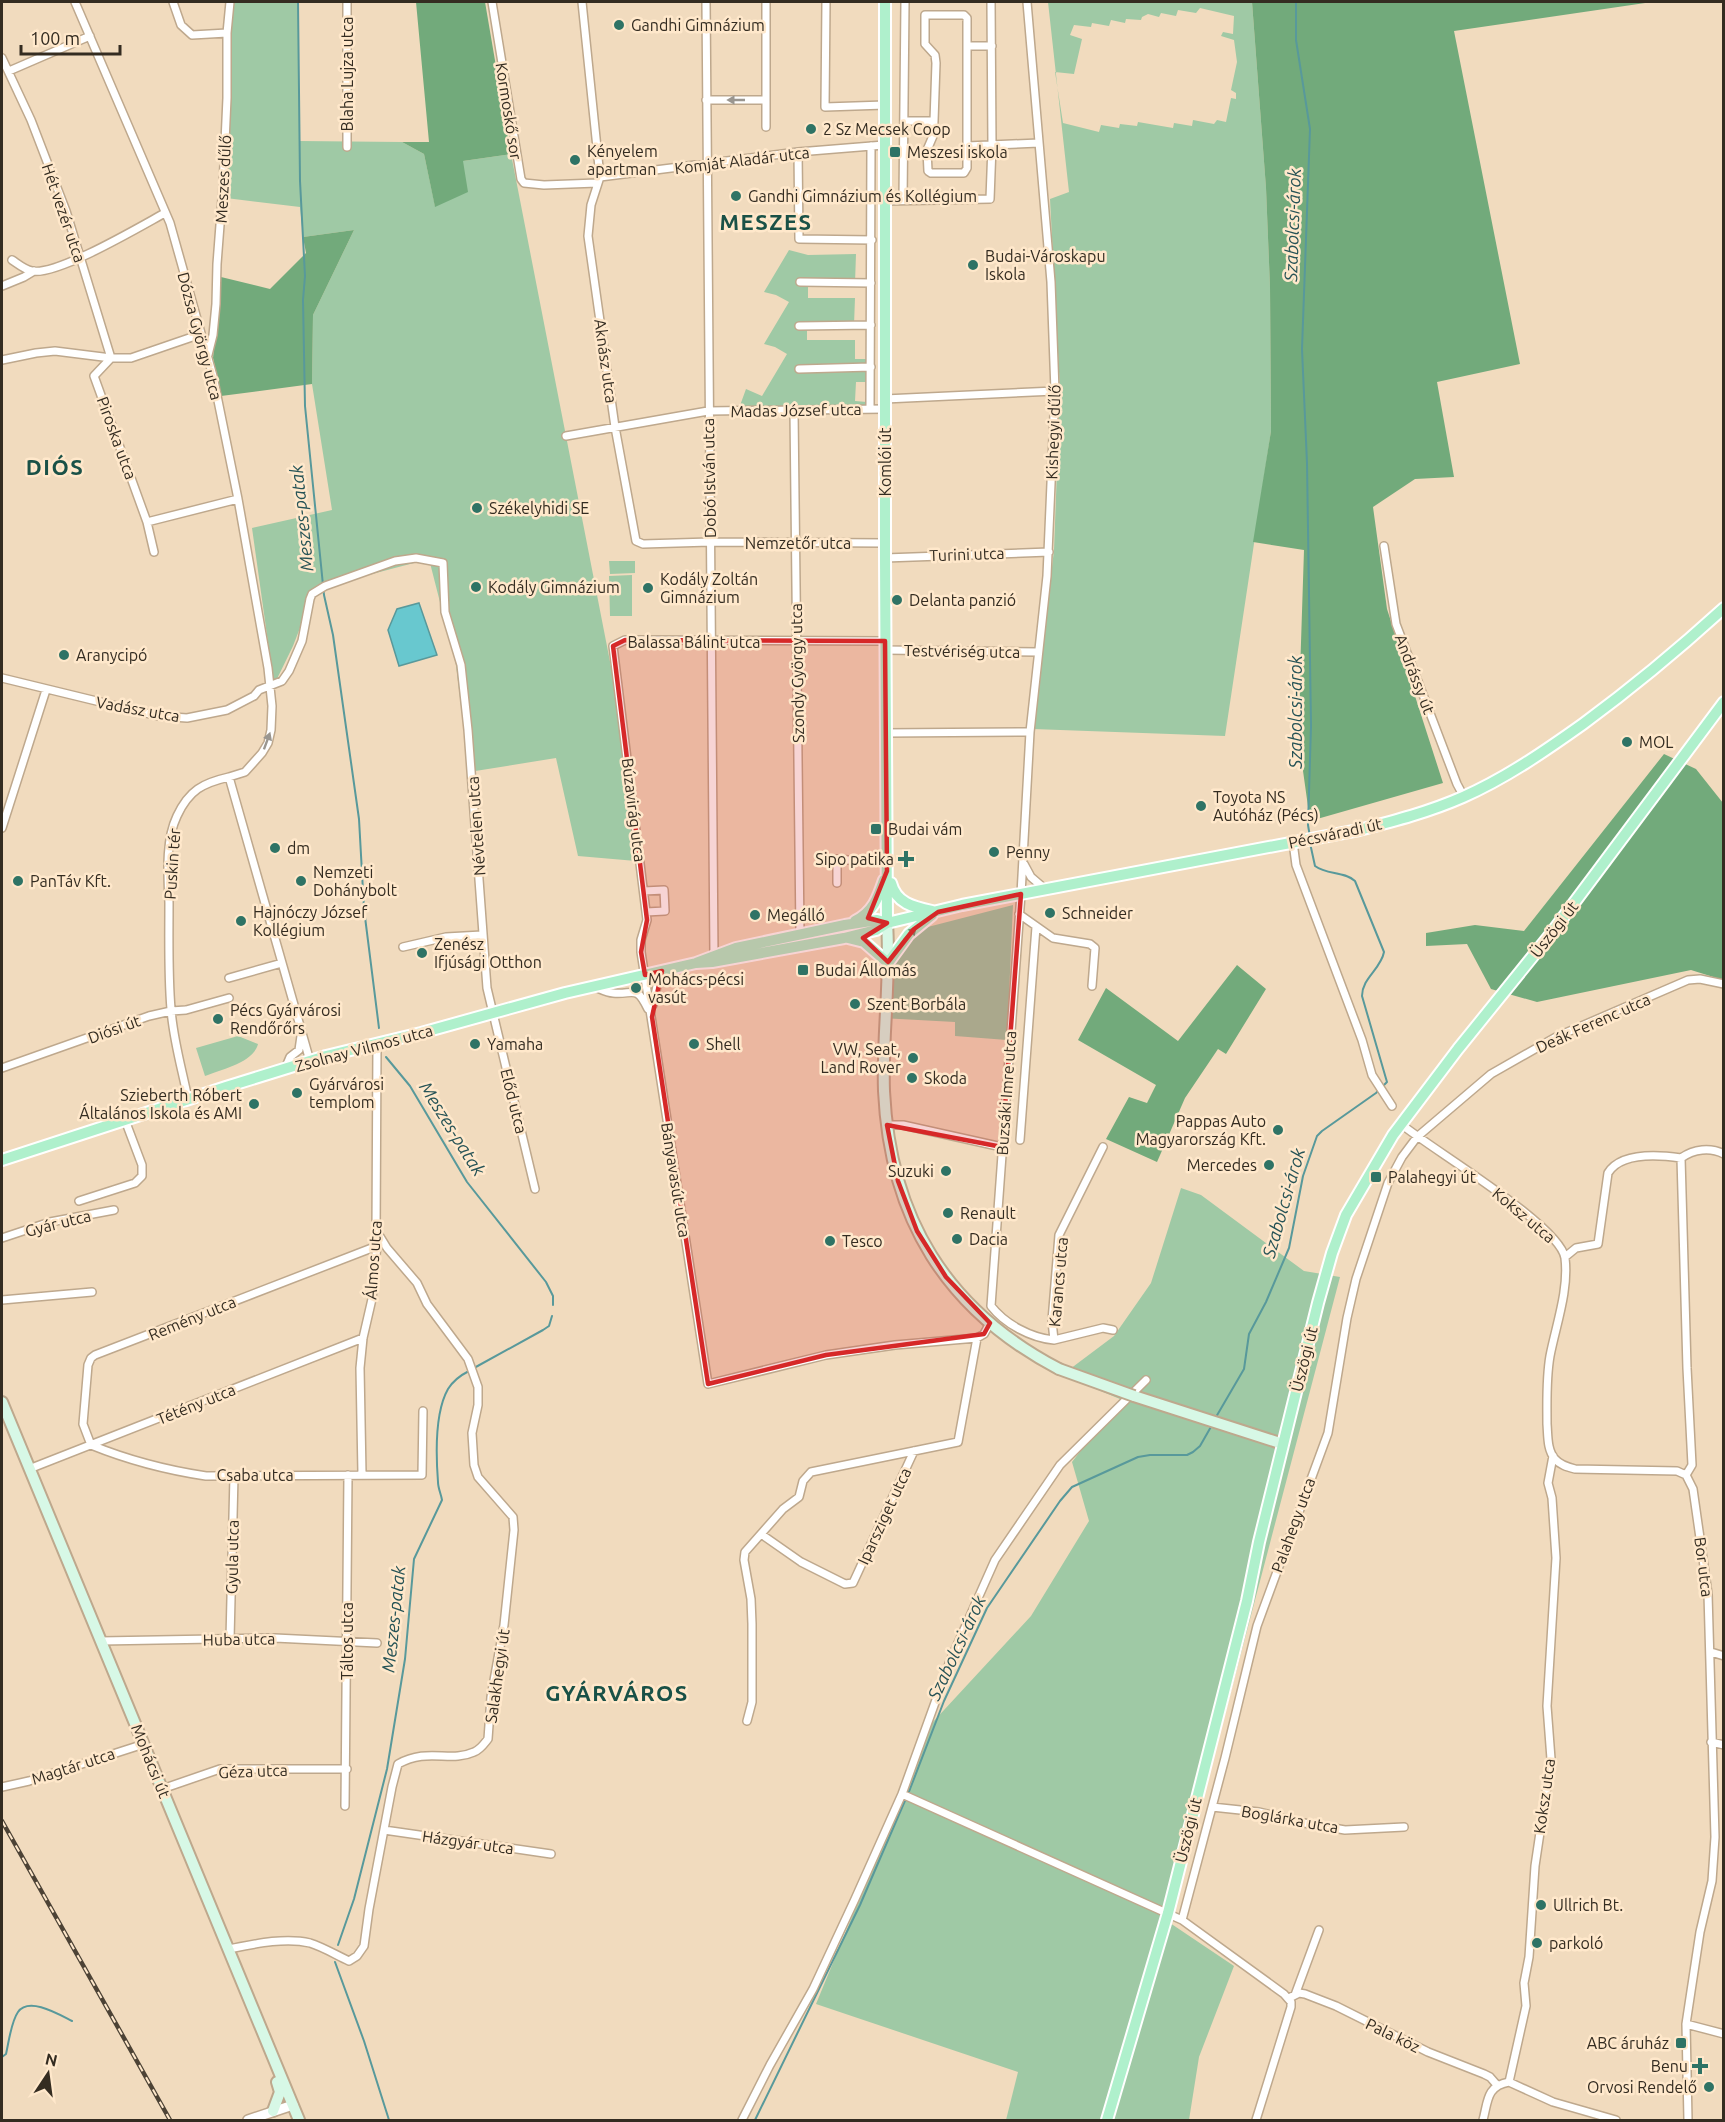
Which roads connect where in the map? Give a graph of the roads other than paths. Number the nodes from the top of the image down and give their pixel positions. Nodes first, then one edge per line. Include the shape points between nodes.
1 (75, 2) edge
2 (174, 2) edge
3 (230, 2) edge
4 (347, 2) edge
5 (492, 2) edge
6 (582, 2) edge
7 (706, 2) edge
8 (766, 2) edge
9 (826, 2) edge
10 (885, 2) edge
11 (905, 2) edge
12 (991, 2) edge
13 (1027, 2) edge
14 (226, 33) junction
15 (90, 36) junction
16 (967, 46) junction
17 (992, 46) junction
18 (2, 58) edge
19 (9, 71) junction
20 (706, 100) junction
21 (766, 100) junction
22 (885, 105) junction
23 (904, 121) junction
24 (934, 121) junction
25 (766, 127) dead end
26 (1039, 143) junction
27 (884, 145) junction
28 (871, 146) junction
29 (967, 146) junction
30 (992, 146) junction
31 (347, 147) dead end
32 (798, 152) junction
33 (706, 164) junction
34 (599, 180) junction
35 (799, 197) junction
36 (871, 198) junction
37 (903, 200) junction
38 (885, 201) junction
39 (165, 213) junction
40 (872, 240) junction
41 (80, 259) junction
42 (12, 260) dead end
43 (33, 271) junction
44 (800, 282) dead end
45 (871, 283) junction
46 (2, 286) edge
47 (872, 325) junction
48 (799, 326) dead end
49 (201, 334) junction
50 (208, 356) junction
51 (111, 358) junction
52 (2, 360) edge
53 (871, 367) junction
54 (799, 369) dead end
55 (1055, 391) junction
56 (885, 404) junction
57 (870, 409) junction
58 (708, 411) junction
59 (794, 411) junction
60 (615, 427) junction
61 (566, 436) dead end
62 (238, 499) junction
63 (147, 522) junction
64 (710, 542) junction
65 (638, 543) joint
66 (796, 543) junction
67 (885, 543) junction
68 (1384, 546) dead end
69 (154, 552) dead end
70 (1049, 552) junction
71 (885, 558) junction
72 (322, 587) joint
73 (1724, 608) edge
74 (711, 641) junction
75 (796, 642) junction
76 (885, 645) junction
77 (613, 646) joint
78 (1038, 652) junction
79 (2, 678) edge
80 (270, 686) junction
81 (46, 690) junction
82 (1724, 702) edge
83 (1030, 732) junction
84 (885, 733) junction
85 (229, 777) junction
86 (1464, 796) junction
87 (2, 828) edge
88 (1293, 842) junction
89 (886, 858) junction
90 (1022, 861) junction
91 (887, 871) junction
92 (837, 883) dead end
93 (1046, 889) junction
94 (644, 891) junction
95 (1020, 894) junction
96 (646, 912) junction
97 (938, 912) junction
98 (1019, 914) junction
99 (887, 923) junction
100 (845, 925) junction
101 (1036, 927) junction
102 (800, 934) junction
103 (482, 935) junction
104 (844, 938) junction
105 (403, 947) dead end
106 (714, 955) junction
107 (282, 963) junction
108 (696, 963) junction
109 (888, 963) junction
110 (672, 969) junction
111 (645, 975) junction
112 (229, 978) dead end
113 (1724, 984) edge
114 (594, 986) junction
115 (1092, 986) dead end
116 (229, 998) dead end
117 (171, 1011) junction
118 (493, 1012) junction
119 (652, 1017) junction
120 (301, 1031) junction
121 (377, 1044) junction
122 (310, 1061) junction
123 (2, 1068) edge
124 (285, 1069) junction
125 (188, 1099) junction
126 (1392, 1106) dead end
127 (125, 1120) junction
128 (1401, 1124) junction
129 (887, 1125) junction
130 (1417, 1137) junction
131 (1020, 1140) dead end
132 (1002, 1147) junction
133 (1103, 1147) dead end
134 (1724, 1154) edge
135 (1681, 1158) junction
136 (2, 1160) edge
137 (535, 1189) dead end
138 (79, 1201) dead end
139 (114, 1210) dead end
140 (376, 1230) junction
141 (2, 1238) edge
142 (377, 1246) junction
143 (1565, 1257) junction
144 (92, 1292) dead end
145 (992, 1293) joint
146 (2, 1300) edge
147 (990, 1323) junction
148 (1113, 1330) dead end
149 (363, 1338) junction
150 (977, 1338) junction
151 (1054, 1340) junction
152 (1146, 1380) dead end
153 (2, 1402) edge
154 (423, 1411) dead end
155 (1283, 1444) junction
156 (91, 1446) junction
157 (914, 1451) junction
158 (1553, 1456) junction
159 (29, 1469) junction
160 (362, 1474) junction
161 (348, 1475) junction
162 (1686, 1475) junction
163 (234, 1476) junction
164 (761, 1534) junction
165 (230, 1639) junction
166 (101, 1641) junction
167 (347, 1642) junction
168 (377, 1643) dead end
169 (1711, 1653) junction
170 (1724, 1656) edge
171 (747, 1721) dead end
172 (1711, 1742) junction
173 (144, 1744) junction
174 (1724, 1745) edge
175 (347, 1769) junction
176 (2, 1787) edge
177 (162, 1789) junction
178 (905, 1796) junction
179 (345, 1806) dead end
180 (1212, 1807) junction
181 (1404, 1827) dead end
182 (384, 1830) junction
183 (551, 1854) dead end
184 (1168, 1913) junction
185 (1182, 1920) junction
186 (1319, 1929) dead end
187 (229, 1949) junction
188 (1292, 1996) junction
189 (1686, 2024) junction
190 (1724, 2034) edge
191 (275, 2062) junction
192 (1509, 2082) junction
193 (1497, 2085) junction
194 (293, 2104) junction
195 (273, 2111) junction
196 (248, 2121) edge
197 (299, 2121) edge
198 (742, 2121) edge
199 (1107, 2121) edge
200 (1256, 2121) edge
201 (1483, 2121) edge
202 (1616, 2121) edge
203 (1688, 2121) edge

1 - 15 street, Dózsa György utca
2 - 14 street via 181,25 192,35
3 - 14 street, Meszes dűlő
4 - 31 street, Blaha Lujza utca
5 - 34 street, Kormoskő sor via 521,179 524,183 544,185
6 - 34 street, Aknász utca
7 - 20 street, Dobó István utca
8 - 21 street
9 - 22 street via 825,107
10 - 22 main road, Komlói út
11 - 23 street
12 - 17 street
13 - 26 street, Kishegyi dűlő
14 - 50 street, Meszes dűlő via 223,186 216,304
15 - 19 street
15 - 39 street, Dózsa György utca
16 - 17 street
16 - 24 street via 966,16 925,15 925,44 936,63
16 - 29 street
17 - 30 street
18 - 19 street, Hét vezér utca
19 - 41 street, Hét vezér utca via 66,211
21 -> 20 street
20 - 33 street, Dobó István utca
21 - 25 street
22 - 27 main road, Komlói út
23 - 24 street
23 - 37 street
24 - 29 street via 927,150 928,171 964,173
26 - 30 street
26 - 55 street, Kishegyi dűlő via 1051,282
27 - 28 street, Komját Aladár utca
27 - 38 main road, Komlói út
28 - 32 street, Komját Aladár utca
28 - 36 street
29 - 30 street
30 - 37 street via 990,199
32 - 33 street, Komját Aladár utca
32 - 35 street
33 - 34 street, Komját Aladár utca
33 - 58 street, Dobó István utca
34 - 60 street, Aknász utca via 591,205 588,236
35 - 36 street
35 - 40 street via 799,239
36 - 40 street
37 - 38 street
38 - 56 main road, Komlói út
39 - 41 street
39 - 49 street, Dózsa György utca
40 - 45 street
41 - 43 street
41 - 51 street, Hét vezér utca
42 - 43 street
43 - 46 street
44 - 45 street
45 - 47 street
47 - 48 street
47 - 53 street
49 - 50 street, Dózsa György utca
49 - 51 street via 131,357
50 - 62 street, Dózsa György utca
51 - 52 street via 56,351
51 - 63 street, Piroska utca via 94,376
53 - 54 street
53 - 57 street
55 - 56 street, Madas József utca
55 - 70 street, Kishegyi dűlő
56 - 57 street, Madas József utca
56 - 67 main road, Komlói út
57 - 59 street, Madas József utca
58 - 59 street, Madas József utca
58 - 60 street, Madas József utca
58 - 64 street, Dobó István utca
59 - 66 street, Szondy György utca
60 - 61 street, Madas József utca
60 - 65 street, Aknász utca
62 - 63 street
62 - 80 street, Dózsa György utca
63 - 69 street
64 - 65 street, Nemzetőr utca
64 - 66 street, Nemzetőr utca
64 - 74 street, Dobó István utca
66 - 67 street, Nemzetőr utca
66 - 75 street, Szondy György utca
67 - 71 main road, Komlói út
68 - 86 street, Andrássy út via 1396,624
70 - 71 street, Turini utca
70 - 78 street, Kishegyi dűlő
71 - 76 main road, Komlói út
72 - 80 street, Vadász utca via 310,599 302,641 289,671 282,681
72 - 103 street, Névtelen utca via 395,561 416,558 443,563 445,612 461,665 468,730
73 - 86 main road, Pécsváradi út via 1614,702 1507,775
74 - 75 street, Balassa Bálint utca
74 - 77 street, Balassa Bálint utca via 625,640
74 - 106 street, Dobó István utca
75 - 76 street, Balassa Bálint utca
75 - 102 street, Szondy György utca
76 - 78 street, Testvériség utca
76 - 84 main road, Komlói út
77 - 94 street, Búzavirág utca
78 - 83 street, Kishegyi dűlő
79 - 81 street, Vadász utca
80 - 81 street, Vadász utca via 227,710 187,718 158,716
85 -> 80 street, Puskin tér via 255,764 268,743
81 - 87 street
82 - 128 main road, Üszögi út via 1550,935
83 - 84 street
83 - 90 street, Kishegyi dűlő
84 - 89 main road, Komlói út
85 - 107 street
85 - 117 street, Puskin tér via 197,788 176,819 168,876
86 - 88 main road, Pécsváradi út via 1412,816
88 - 93 main road, Pécsváradi út
88 - 126 street via 1296,865 1372,1075
89 - 91 main road, Komlói út
89 - 92 street via 837,859
90 - 93 street via 1030,877
90 - 95 street, Kishegyi dűlő
91 - 97 main road via 899,898 914,907
91 - 99 main road, Komlói út
91 - 100 main road via 874,907
93 - 95 main road, Pécsváradi út
94 - 96 street, Búzavirág utca
94 - 96 street via 663,890 665,911
95 - 97 main road, Pécsváradi út
95 - 98 street, Buzsáki Imre utca
96 - 111 street, Búzavirág utca via 641,940
97 - 99 main road, Pécsváradi út
109 -> 97 main road via 909,934
98 - 101 street
98 - 132 street, Buzsáki Imre utca
99 - 100 main road, Zsolnay Vilmos utca via 877,920
99 - 104 main road, Zsolnay Vilmos utca
99 - 109 main road
100 - 102 main road, Zsolnay Vilmos utca
101 - 115 street via 1053,938 1095,948
101 - 131 street
102 - 106 main road, Zsolnay Vilmos utca
103 - 105 street via 446,937
103 - 118 street, Névtelen utca
104 - 108 main road, Zsolnay Vilmos utca
104 - 109 main road via 864,942
106 - 108 main road, Zsolnay Vilmos utca
107 - 112 street
107 - 120 street
108 - 110 main road, Zsolnay Vilmos utca
109 - 129 main road via 884,1064
110 - 111 main road, Zsolnay Vilmos utca
110 - 119 street via 657,986
111 - 114 main road, Zsolnay Vilmos utca
111 - 119 street, Bányavasút utca
113 - 130 street, Deák Ferenc utca via 1688,980 1556,1037 1491,1074
114 - 118 main road, Zsolnay Vilmos utca
114 - 119 street via 613,993 630,991 640,995
116 - 117 street, Diósi út
117 - 123 street, Diósi út
117 - 125 street, Puskin tér
118 - 121 main road, Zsolnay Vilmos utca
118 - 137 street, Előd utca
119 - 150 street, Bányavasút utca via 708,1384 826,1355
120 - 122 street
120 - 124 street via 299,1050 290,1057
121 - 122 main road, Zsolnay Vilmos utca
121 - 140 street, Álmos utca
122 - 124 main road, Zsolnay Vilmos utca
124 - 125 main road, Zsolnay Vilmos utca
125 - 127 main road, Zsolnay Vilmos utca
127 - 136 main road, Zsolnay Vilmos utca
127 - 138 street, Gyár utca via 142,1165 142,1176 135,1183
128 - 130 street, Koksz utca
128 - 155 main road, Üszögi út via 1365,1179 1339,1231
129 - 132 street via 903,1125
129 - 147 main road via 898,1181 917,1230 957,1291
130 - 143 street, Koksz utca via 1501,1194 1562,1246
130 - 180 street, Palahegy utca via 1388,1183 1363,1256 1347,1318 1328,1433 1257,1626
132 - 145 street, Buzsáki Imre utca
133 - 151 street, Karancs utca via 1059,1235
134 - 135 street via 1706,1149
135 - 143 street via 1640,1158 1612,1167 1598,1244 1576,1248
135 - 162 street, Bor utca via 1692,1465
139 - 141 street, Gyár utca via 50,1222
140 - 142 street, Álmos utca
140 - 182 street, Salakhegyi út via 417,1283 427,1304 469,1363 478,1387 472,1432 474,1465 478,1477 513,1517 514,1530 488,1739 473,1753 428,1754 398,1764
142 - 149 street, Álmos utca via 372,1299
142 - 156 street, Remény utca via 91,1358 83,1424
143 - 158 street, Koksz utca via 1563,1290 1546,1381 1548,1442
144 - 146 street
145 - 151 street, Karancs utca via 992,1306 998,1315 1010,1324
147 - 150 street
147 - 155 main road, bridge via 1032,1354 1059,1368
148 - 151 street via 1103,1328
149 - 156 street, Tétény utca
149 - 160 street, Álmos utca
150 - 157 street, Iparsziget utca via 958,1442
152 - 178 street via 1060,1465 995,1560 950,1661
153 - 159 main road, Mohácsi út
154 - 160 street, Csaba utca via 422,1475
155 - 184 main road, Üszögi út
156 - 159 street, Tétény utca
156 - 163 street, Csaba utca via 184,1473
157 - 164 street, Iparsziget utca via 811,1472 803,1480 799,1497
157 - 164 street, Iparsziget utca via 853,1583 845,1584 801,1562
158 - 162 street via 1565,1467 1677,1471
158 - 192 street, Koksz utca via 1548,1483 1556,1558 1547,1706 1551,1759 1534,1866 1530,1957 1524,1983 1526,2006
159 - 166 main road, Mohácsi út
160 - 161 street, Csaba utca
161 - 163 street, Csaba utca
161 - 167 street, Táltos utca
162 - 169 street, Bor utca via 1693,1489 1708,1594
163 - 165 street, Gyula utca
164 - 171 street, Iparsziget utca via 744,1554 752,1623 752,1702
165 - 166 street, Huba utca
165 - 167 street, Huba utca
166 - 173 main road, Mohácsi út
167 - 168 street, Huba utca
167 - 175 street, Táltos utca
169 - 170 street
169 - 172 street, Bor utca
172 - 174 street
172 - 189 street, Bor utca via 1713,1872
173 - 176 street, Magtár utca
173 - 177 main road, Mohácsi út
175 - 177 street, Géza utca via 220,1769
175 - 179 street, Táltos utca
177 - 187 main road, Mohácsi út
178 - 184 street
178 - 198 street via 813,1989
180 - 181 street, Boglárka utca via 1259,1812 1345,1830
180 - 185 street, Palahegy utca
182 - 183 street, Házgyár utca
182 - 187 street, Salakhegyi út via 364,1946 357,1956 349,1961 310,1944 295,1942
184 - 185 street
184 - 199 main road, Üszögi út
185 - 188 street
186 - 188 street
187 - 191 main road, Mohácsi út
188 - 193 street, Pala köz via 1305,1994 1336,2006 1428,2052 1484,2074
188 - 200 street via 1292,2007
189 - 190 street
189 - 203 street, Bor utca
191 - 194 main road, Mohácsi út
191 - 195 main road via 273,2072 280,2092
192 - 193 street
192 - 202 street via 1552,2102
193 - 201 street
194 - 195 street
194 - 197 main road, Mohácsi út
195 - 196 street

